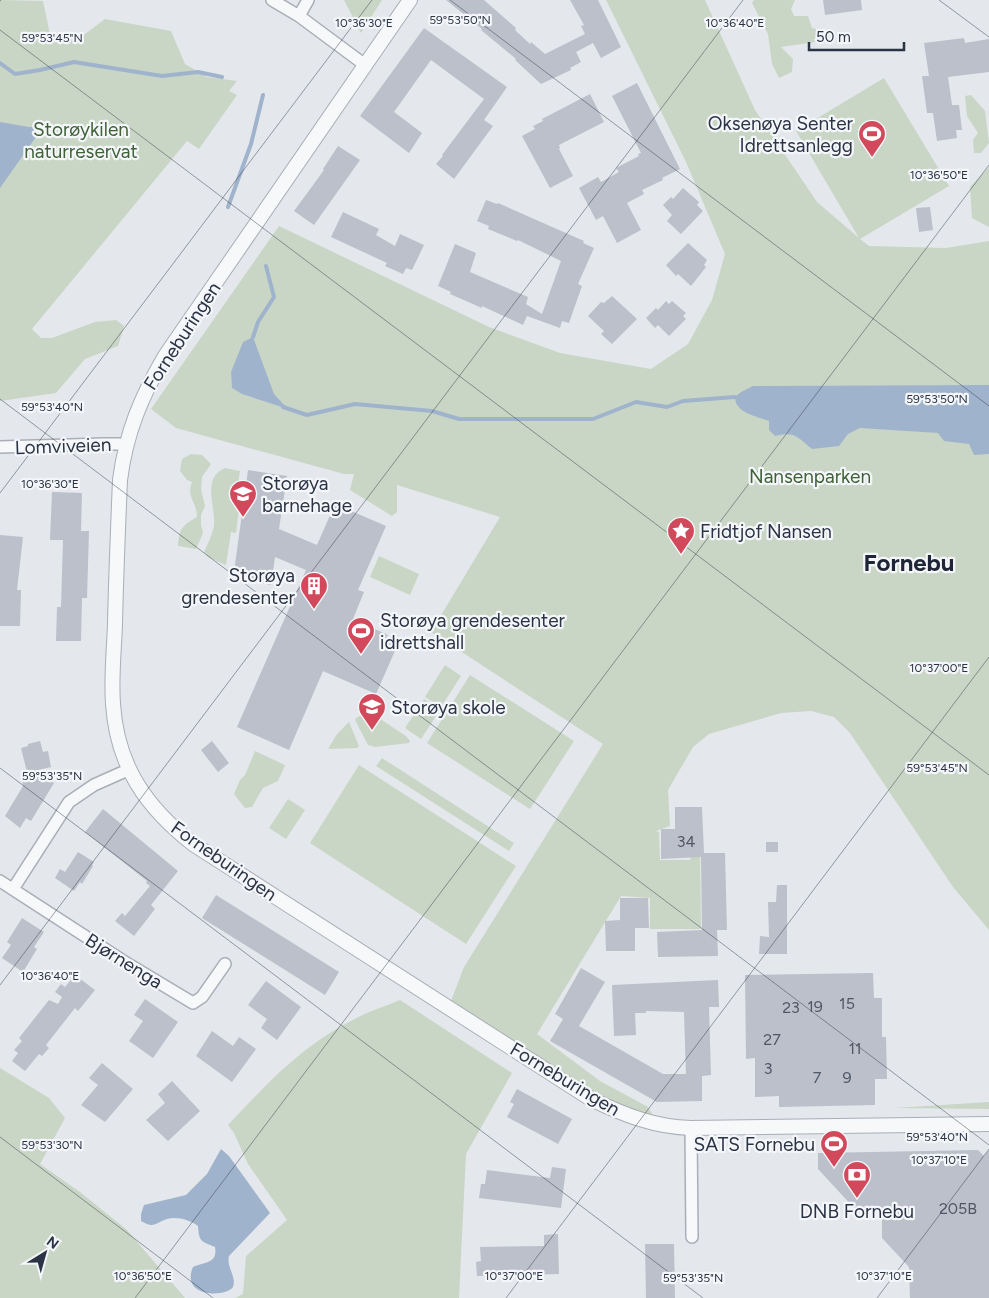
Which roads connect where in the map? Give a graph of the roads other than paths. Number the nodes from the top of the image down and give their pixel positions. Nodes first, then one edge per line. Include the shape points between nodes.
1 (272, 0) edge
2 (308, 0) edge
3 (410, 0) edge
4 (299, 16) junction
5 (365, 65) junction
6 (125, 446) junction
7 (0, 447) edge
8 (130, 769) junction
9 (0, 881) edge
10 (13, 890) junction
11 (225, 964) dead end
12 (989, 1124) edge
13 (691, 1128) junction
14 (692, 1237) dead end

1 - 4 street
2 - 4 street
3 - 5 street, Forneburingen
4 - 5 street
5 - 6 street, Forneburingen via 165,356 143,398
6 - 7 street, Lomviveien
6 - 8 street, Forneburingen via 120,480 113,704 120,747
8 - 10 street via 94,785 70,802
8 - 13 street, Forneburingen via 156,810 193,844 591,1099 641,1121
9 - 10 street, Bjørnenga
10 - 11 street, Bjørnenga via 193,1003 202,997
12 - 13 street, Forneburingen
13 - 14 street

